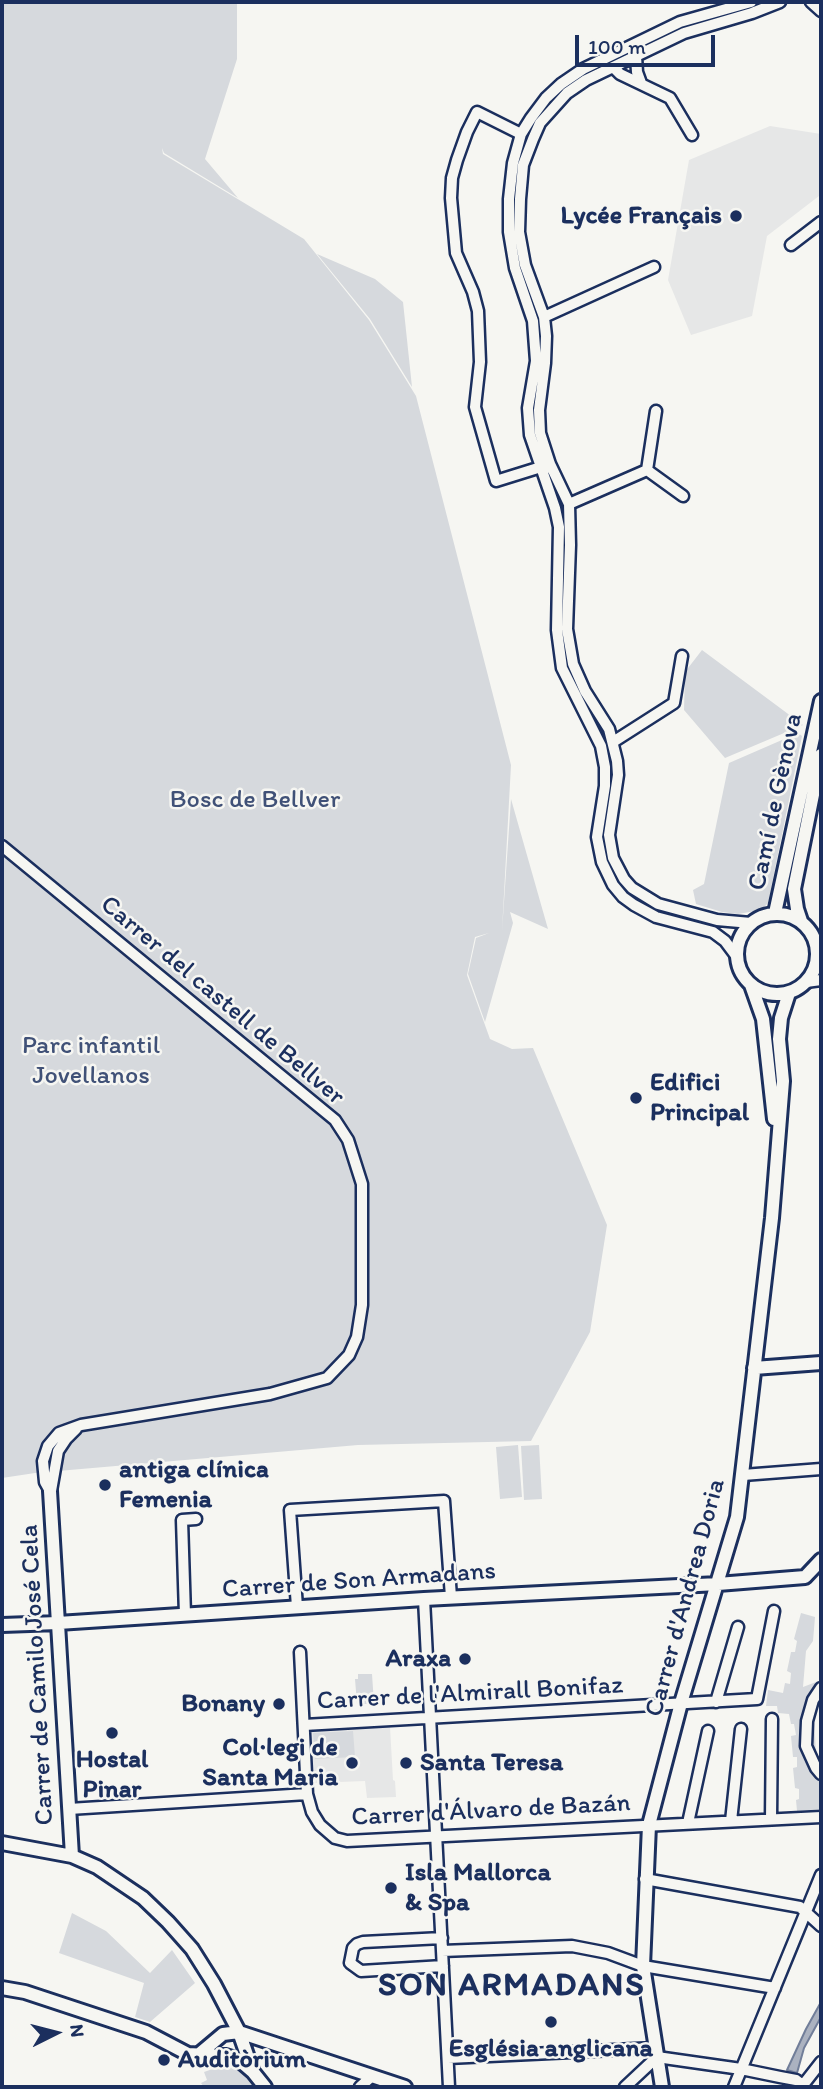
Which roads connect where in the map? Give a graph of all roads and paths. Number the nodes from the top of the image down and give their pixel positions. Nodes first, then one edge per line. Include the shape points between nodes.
1 (751, 2) edge
2 (780, 2) edge
3 (811, 2) edge
4 (821, 10) edge
5 (664, 29) junction
6 (636, 56) junction
7 (613, 67) junction
8 (641, 83) junction
9 (561, 84) junction
10 (522, 134) junction
11 (692, 135) dead end
12 (821, 222) edge
13 (791, 245) dead end
14 (654, 267) dead end
15 (515, 268) junction
16 (544, 317) junction
17 (536, 361) junction
18 (656, 411) dead end
19 (541, 467) junction
20 (647, 470) junction
21 (683, 496) dead end
22 (569, 505) junction
23 (559, 545) junction
24 (681, 656) dead end
25 (821, 701) edge
26 (582, 705) junction
27 (613, 742) junction
28 (821, 755) edge
29 (605, 786) junction
30 (2, 846) edge
31 (775, 913) junction
32 (801, 920) junction
33 (751, 923) junction
34 (820, 956) edge
35 (737, 957) junction
36 (821, 980) edge
37 (806, 982) junction
38 (751, 985) junction
39 (789, 993) junction
40 (777, 1159) junction
41 (821, 1363) edge
42 (754, 1368) junction
43 (821, 1469) edge
44 (743, 1475) junction
45 (50, 1491) joint
46 (196, 1519) dead end
47 (821, 1560) edge
48 (718, 1584) junction
49 (451, 1597) junction
50 (424, 1599) junction
51 (297, 1607) junction
52 (774, 1611) dead end
53 (185, 1615) junction
54 (58, 1623) junction
55 (2, 1625) edge
56 (738, 1627) dead end
57 (300, 1652) dead end
58 (821, 1688) edge
59 (716, 1702) junction
60 (681, 1703) junction
61 (430, 1718) junction
62 (772, 1719) dead end
63 (304, 1724) junction
64 (741, 1730) dead end
65 (708, 1731) dead end
66 (821, 1774) edge
67 (307, 1794) junction
68 (69, 1810) junction
69 (821, 1817) edge
70 (771, 1819) junction
71 (732, 1821) junction
72 (688, 1823) junction
73 (649, 1825) junction
74 (436, 1837) junction
75 (2, 1843) edge
76 (72, 1856) junction
77 (821, 1875) edge
78 (645, 1879) junction
79 (807, 1914) junction
80 (821, 1926) edge
81 (442, 1938) junction
82 (442, 1951) junction
83 (443, 1966) junction
84 (643, 1966) junction
85 (2, 1988) edge
86 (775, 1988) junction
87 (239, 2032) junction
88 (656, 2053) junction
89 (198, 2054) junction
90 (448, 2058) junction
91 (821, 2062) edge
92 (741, 2069) junction
93 (253, 2073) junction
94 (372, 2076) junction
95 (802, 2084) edge
96 (265, 2087) edge
97 (359, 2087) edge
98 (405, 2087) edge
99 (449, 2087) edge
100 (625, 2087) edge
101 (662, 2087) edge
102 (734, 2087) edge

1 - 5 street
2 - 6 street via 684,33
3 - 4 street
5 - 7 street via 654,41 621,57
5 - 9 street
6 - 7 street
6 - 8 street
7 - 8 street
7 - 9 street
7 - 16 street via 586,80 554,105 540,123 523,165 519,232 525,265
8 - 11 street via 670,98
9 - 10 street
10 - 15 street via 509,199
10 - 19 street via 477,112 457,160 451,198 456,253 478,311 480,362 475,407 496,481
12 - 13 street
14 - 16 street
15 - 16 street
15 - 17 street via 533,321
16 - 17 street
16 - 22 street via 540,433
17 - 19 street via 528,408 530,435
18 - 20 street
19 - 22 street
19 - 23 street via 555,508
20 - 21 street
20 - 22 street
22 - 23 street via 563,518 565,536
22 - 27 street via 568,629 573,664
23 - 26 street via 557,630 562,668
24 - 27 street via 674,703
25 - 31 street, Camí de Gènova
26 - 27 street
26 - 29 street via 601,746
27 - 29 street via 610,779
27 - 33 street via 618,775 609,835 613,858 624,878 639,894 658,904 717,920
28 - 32 street, Camí de Gènova via 794,889
29 - 35 street via 597,837 613,885 623,897 656,917 713,932
30 - 45 street, Carrer del castell de Bellver via 335,1120 348,1140 362,1184 362,1306 357,1338 349,1355 327,1378 271,1394 81,1425 58,1451
31 - 32 street
31 - 33 street
32 - 34 street
33 - 35 street via 742,933
34 - 37 street
35 - 38 street
36 - 37 street
37 - 39 street
38 - 39 street via 775,995
38 - 40 street via 763,1018
39 - 40 street, Carrer d'Andrea Doria via 780,1029 783,1082
40 - 42 street, Carrer d'Andrea Doria
41 - 42 street
42 - 44 street, Carrer d'Andrea Doria
43 - 44 street
44 - 48 street, Carrer d'Andrea Doria via 737,1517
45 - 54 street, Carrer de Camilo José Cela
46 - 53 street via 182,1520
47 - 48 street, Carrer de Son Armadans via 805,1577
48 - 49 street, Carrer de Son Armadans
48 - 60 street, Carrer d'Andrea Doria
49 - 50 street, Carrer de Son Armadans
49 - 51 street via 444,1501 290,1510
50 - 51 street, Carrer de Son Armadans
50 - 61 street
51 - 53 street, Carrer de Son Armadans
52 - 59 street, Carrer de l'Almirall Bonifaz via 757,1699
53 - 54 street, Carrer de Son Armadans
54 - 55 street, Carrer de Son Armadans
54 - 68 street, Carrer de Camilo José Cela
56 - 59 street
57 - 63 street
58 - 66 street via 807,1721 806,1746
59 - 60 street, Carrer de l'Almirall Bonifaz
60 - 61 street, Carrer de l'Almirall Bonifaz
60 - 73 street, Carrer d'Andrea Doria
61 - 63 street, Carrer de l'Almirall Bonifaz
61 - 74 street
62 - 70 street
63 - 67 street
64 - 71 street
65 - 72 street
67 - 68 street
67 - 74 street, Carrer d'Álvaro de Bazán via 320,1825 335,1839
68 - 76 street, Carrer de Camilo José Cela
69 - 70 street, Carrer d'Álvaro de Bazán
70 - 71 street, Carrer d'Álvaro de Bazán
71 - 72 street, Carrer d'Álvaro de Bazán
72 - 73 street, Carrer d'Álvaro de Bazán
73 - 74 street, Carrer d'Álvaro de Bazán
73 - 78 street, Carrer d'Andrea Doria
74 - 81 street
75 - 76 street
76 - 87 street via 131,1889 168,1922 192,1949
77 - 79 street
78 - 79 street via 800,1908
78 - 84 street, Carrer d'Andrea Doria
79 - 80 street
79 - 86 street
81 - 82 street
81 - 83 street via 363,1942 353,1948 350,1963 361,1971
82 - 83 street
82 - 84 street via 572,1946
83 - 90 street
84 - 86 street
84 - 88 street, Carrer d'Andrea Doria
85 - 89 street via 116,2022 188,2054
86 - 92 street
87 - 89 street via 223,2034
87 - 93 street
87 - 94 street
88 - 90 street
88 - 92 street
88 - 100 street
88 - 101 street, Carrer d'Andrea Doria
89 - 93 street via 239,2060
90 - 99 street
91 - 95 street
92 - 95 street
92 - 102 street
93 - 96 street
94 - 97 street
94 - 98 street

